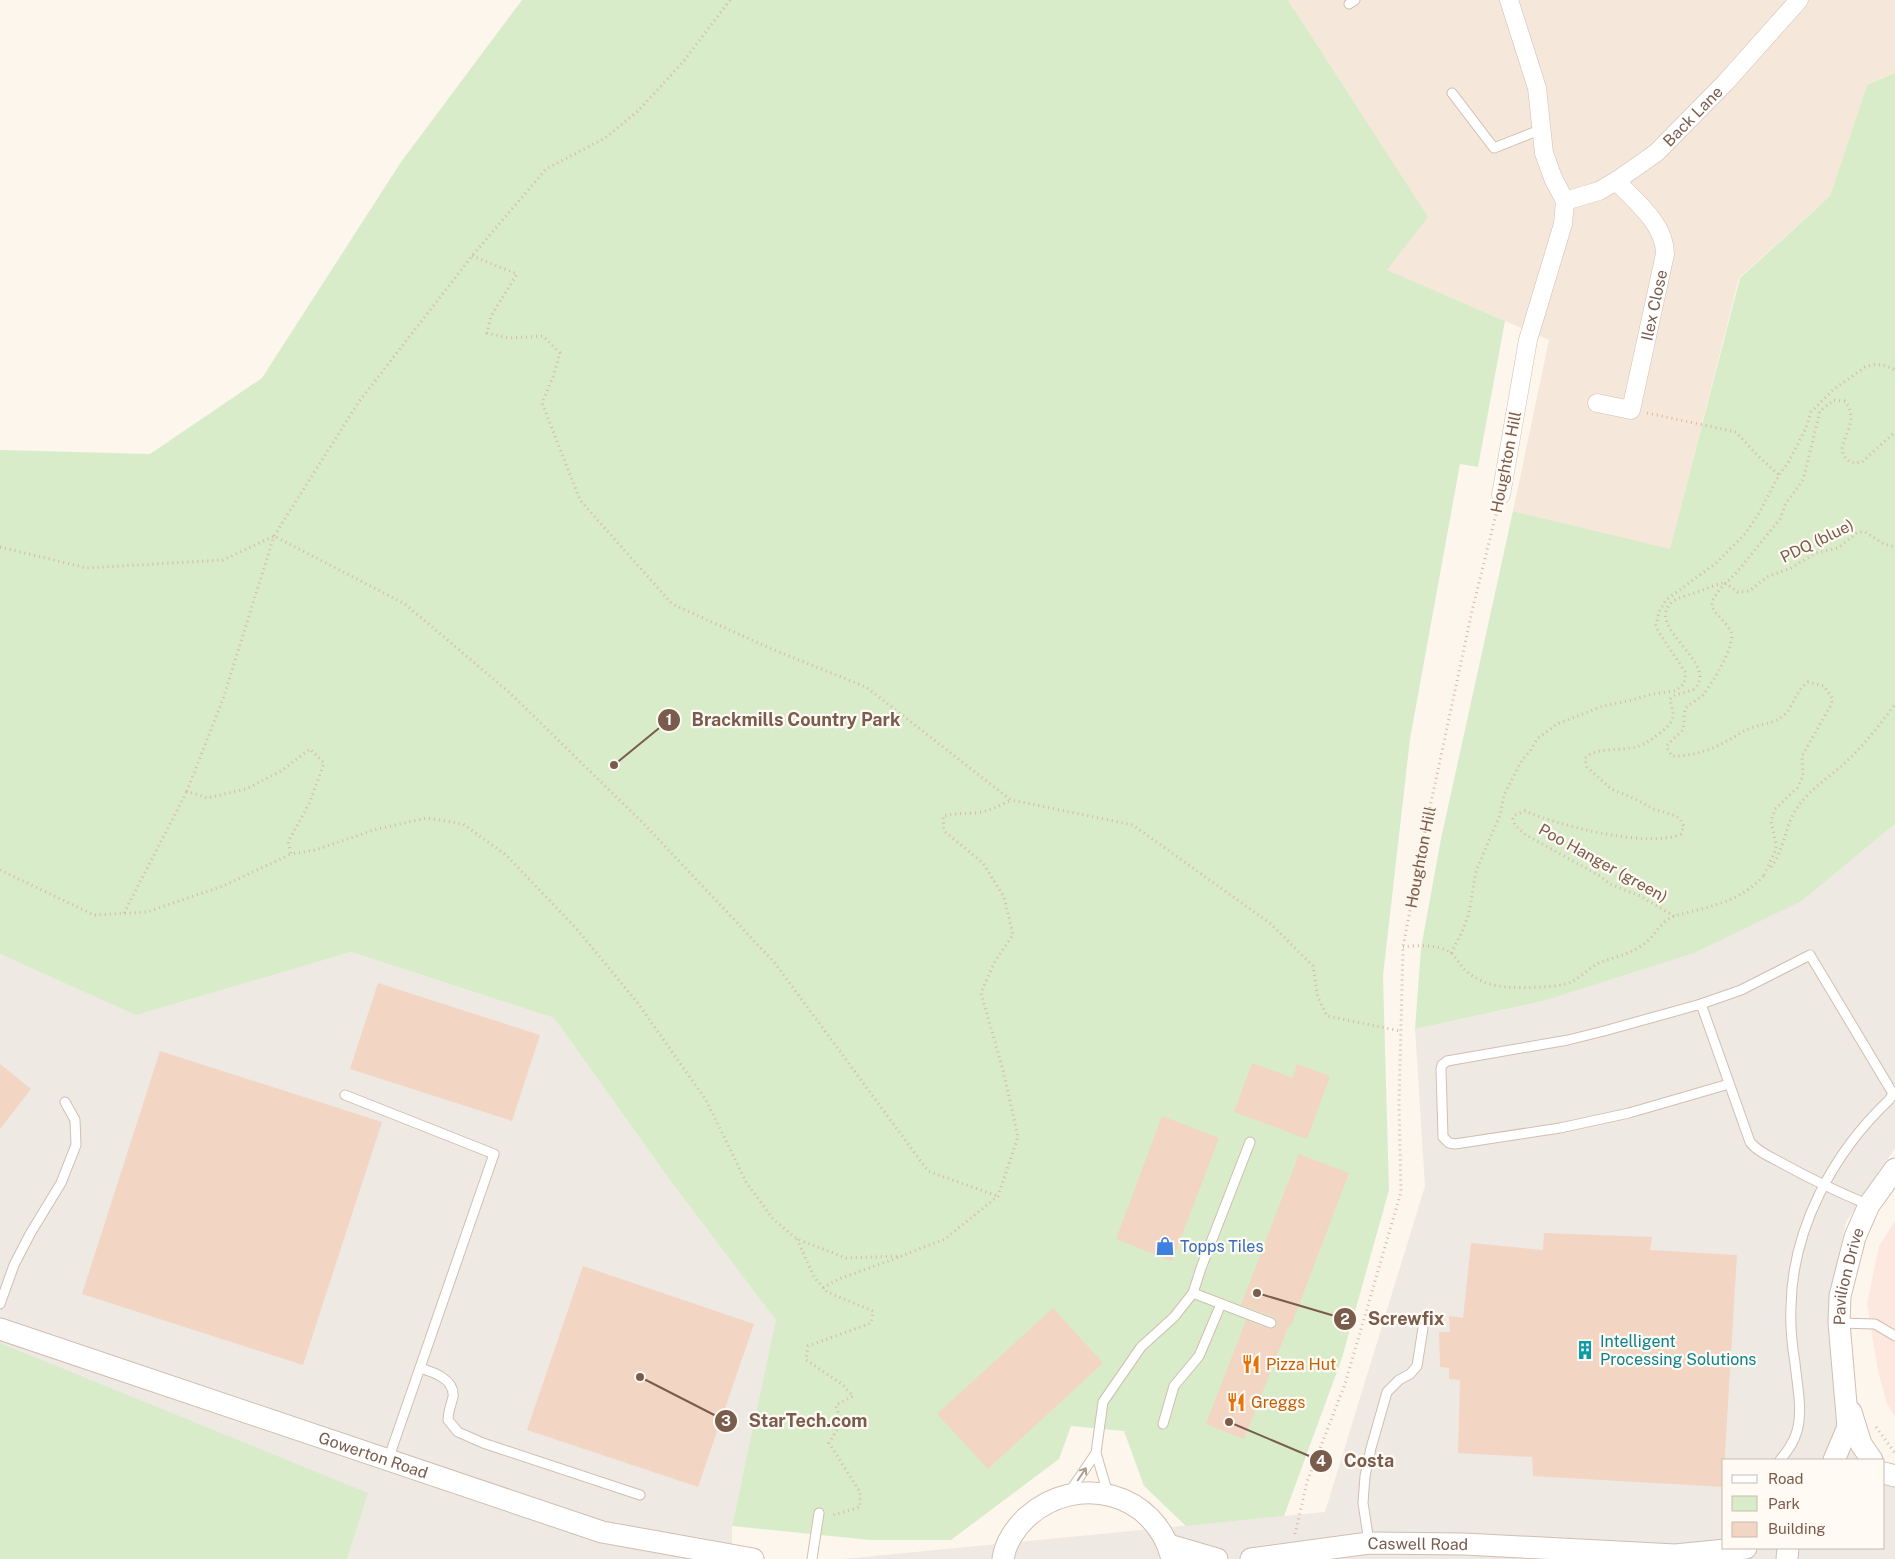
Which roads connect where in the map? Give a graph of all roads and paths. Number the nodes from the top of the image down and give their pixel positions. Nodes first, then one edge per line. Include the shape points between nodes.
1 (730, 0) edge
2 (1509, 0) edge
3 (1799, 0) edge
4 (1452, 93) dead end
5 (1542, 129) junction
6 (1616, 181) junction
7 (1565, 201) junction
8 (472, 256) junction
9 (1895, 370) edge
10 (1597, 403) dead end
11 (1631, 410) junction
12 (1895, 432) edge
13 (1779, 475) junction
14 (1501, 494) joint
15 (274, 536) junction
16 (0, 547) edge
17 (1895, 547) edge
18 (1725, 583) junction
19 (1895, 704) edge
20 (186, 791) junction
21 (1012, 800) junction
22 (291, 854) junction
23 (0, 870) edge
24 (1764, 875) junction
25 (124, 913) junction
26 (1674, 916) junction
27 (1403, 947) junction
28 (1450, 953) junction
29 (1701, 1004) junction
30 (1400, 1031) junction
31 (1728, 1084) junction
32 (345, 1095) dead end
33 (65, 1102) dead end
34 (1250, 1142) dead end
35 (1895, 1168) edge
36 (1824, 1185) junction
37 (998, 1196) junction
38 (1869, 1205) junction
39 (797, 1239) junction
40 (901, 1256) junction
41 (823, 1288) junction
42 (1193, 1293) junction
43 (0, 1304) edge
44 (1221, 1304) junction
45 (1271, 1323) dead end
46 (1839, 1323) junction
47 (1423, 1328) dead end
48 (0, 1329) edge
49 (1895, 1336) edge
50 (420, 1368) junction
51 (1846, 1395) junction
52 (1873, 1422) dead end
53 (1163, 1424) dead end
54 (1096, 1453) junction
55 (1895, 1453) edge
56 (1781, 1459) edge
57 (1834, 1459) edge
58 (1871, 1459) edge
59 (388, 1460) junction
60 (1068, 1494) junction
61 (1108, 1494) junction
62 (640, 1495) dead end
63 (1300, 1513) dead end
64 (818, 1516) joint
65 (1369, 1543) junction
66 (1739, 1549) edge
67 (1171, 1552) edge
68 (700, 1554) edge
69 (1003, 1556) edge
70 (1680, 1557) edge
71 (752, 1559) edge
72 (812, 1559) edge
73 (984, 1559) edge
74 (1218, 1559) edge
75 (1251, 1559) edge

1 - 8 path via 683,62 638,111 604,138 546,169
2 - 5 street via 1537,88
3 - 6 street, Back Lane via 1725,83 1656,153
4 - 5 lane via 1494,148
5 - 7 street via 1544,153 1552,178
6 - 7 street, Back Lane via 1599,191
6 - 11 street, Ilex Close via 1656,225 1665,247
7 - 14 street, Houghton Hill via 1563,224 1528,340
8 - 15 path via 358,403
8 - 21 path via 517,274 491,316 487,333 509,338 543,336 560,353 542,403 580,500 672,604 866,687
9 - 13 path via 1872,364 1824,398 1812,412
10 - 11 street
11 - 13 path via 1736,432
12 - 18 path via 1862,462 1852,463 1841,452 1850,426 1848,405 1840,400 1828,403 1820,411 1803,480 1786,503 1780,519
13 - 28 path via 1745,534 1716,563 1666,600 1659,612 1658,632 1686,673 1680,688 1604,706 1557,724 1537,739 1525,755 1504,795 1500,815 1476,871 1464,930
14 - 27 path, Houghton Hill via 1472,611
15 - 16 path via 223,560 87,568
15 - 20 path via 223,699
15 - 37 path via 405,604 510,693 644,824 774,962 928,1172
17 - 18 path, PDQ (blue) via 1865,532 1858,532 1838,548 1816,554 1770,575 1749,591 1738,592
18 - 24 path via 1711,606 1730,630 1729,649 1704,694 1685,709 1684,728 1667,745 1670,754 1683,757 1693,754 1750,728 1775,722 1786,713 1798,691 1808,682 1824,686 1832,700 1802,756 1802,780 1775,809 1771,821 1776,849
18 - 26 path, Poo Hanger (green) via 1677,599 1666,611 1667,622 1700,674 1693,690 1670,699 1673,714 1669,726 1648,742 1625,750 1599,750 1585,759 1587,767 1611,789 1676,816 1684,826 1681,834 1671,838 1642,838 1609,834 1543,819 1525,811 1515,815 1514,819 1515,825 1526,835 1610,884 1640,896
19 - 24 path via 1846,762 1798,806 1786,827 1777,858
20 - 22 path via 207,798 246,789 281,771 310,749 324,763 310,802 288,842
20 - 25 path
21 - 30 path via 1133,825 1271,924 1313,966 1318,998 1327,1016
21 - 37 path via 973,814 961,812 944,816 944,831 983,863 1004,897 1013,935 981,993 1018,1137
22 - 25 path via 224,886 147,912
22 - 39 path via 426,818 463,824 506,855 575,927 636,1002 706,1100 746,1182 774,1219
23 - 25 path via 94,915
24 - 26 path via 1755,886 1734,898
26 - 28 path via 1632,951 1597,964 1570,983 1557,986 1489,984 1475,978
27 - 28 path via 1427,946
27 - 30 path, Houghton Hill
29 - 31 lane
29 - 31 lane via 1604,1032 1447,1061 1440,1069 1443,1137 1455,1144 1560,1128 1629,1113
29 - 36 lane via 1741,990 1807,955 1812,957 1892,1092 1889,1100 1856,1135
30 - 63 path, Houghton Hill via 1401,1192 1345,1384 1307,1482
31 - 36 lane via 1753,1147
32 - 50 lane via 494,1154
33 - 43 lane via 75,1120 76,1145 61,1183 14,1265
34 - 42 lane
35 - 38 street, Pavilion Drive
36 - 38 lane
36 - 56 lane via 1810,1214 1792,1278 1790,1327 1799,1422 1792,1443
37 - 40 path via 946,1239
38 - 46 street, Pavilion Drive via 1852,1245 1840,1296
39 - 40 path via 846,1258
39 - 41 path via 814,1277
40 - 41 path
41 - 64 path via 872,1311 871,1323 808,1346 806,1360 842,1384 853,1396 836,1405 840,1423 829,1442 860,1492 860,1507
42 - 44 lane
42 - 54 lane via 1174,1317 1141,1347 1103,1402
44 - 45 lane
44 - 53 lane via 1200,1356 1174,1386
46 - 49 lane via 1875,1324
46 - 51 street, Pavilion Drive
47 - 65 lane via 1417,1366 1387,1392 1371,1448 1363,1503
48 - 59 street, Gowerton Road
50 - 59 lane
50 - 62 lane via 438,1374 452,1388 448,1420 458,1432
51 - 57 street, Pavilion Drive via 1848,1428
51 - 58 street, Pavilion Drive via 1861,1444
52 - 55 path
60 -> 54 lane
54 - 61 lane
59 - 68 street, Gowerton Road via 602,1532
60 - 61 street
60 - 69 street via 1040,1506 1018,1526
61 - 67 street via 1133,1504 1154,1522
64 - 72 lane
65 - 70 street, Caswell Road
65 - 75 street, Caswell Road
66 - 70 street, Caswell Road
67 - 74 street
68 - 71 street, Gowerton Road
69 - 73 street

